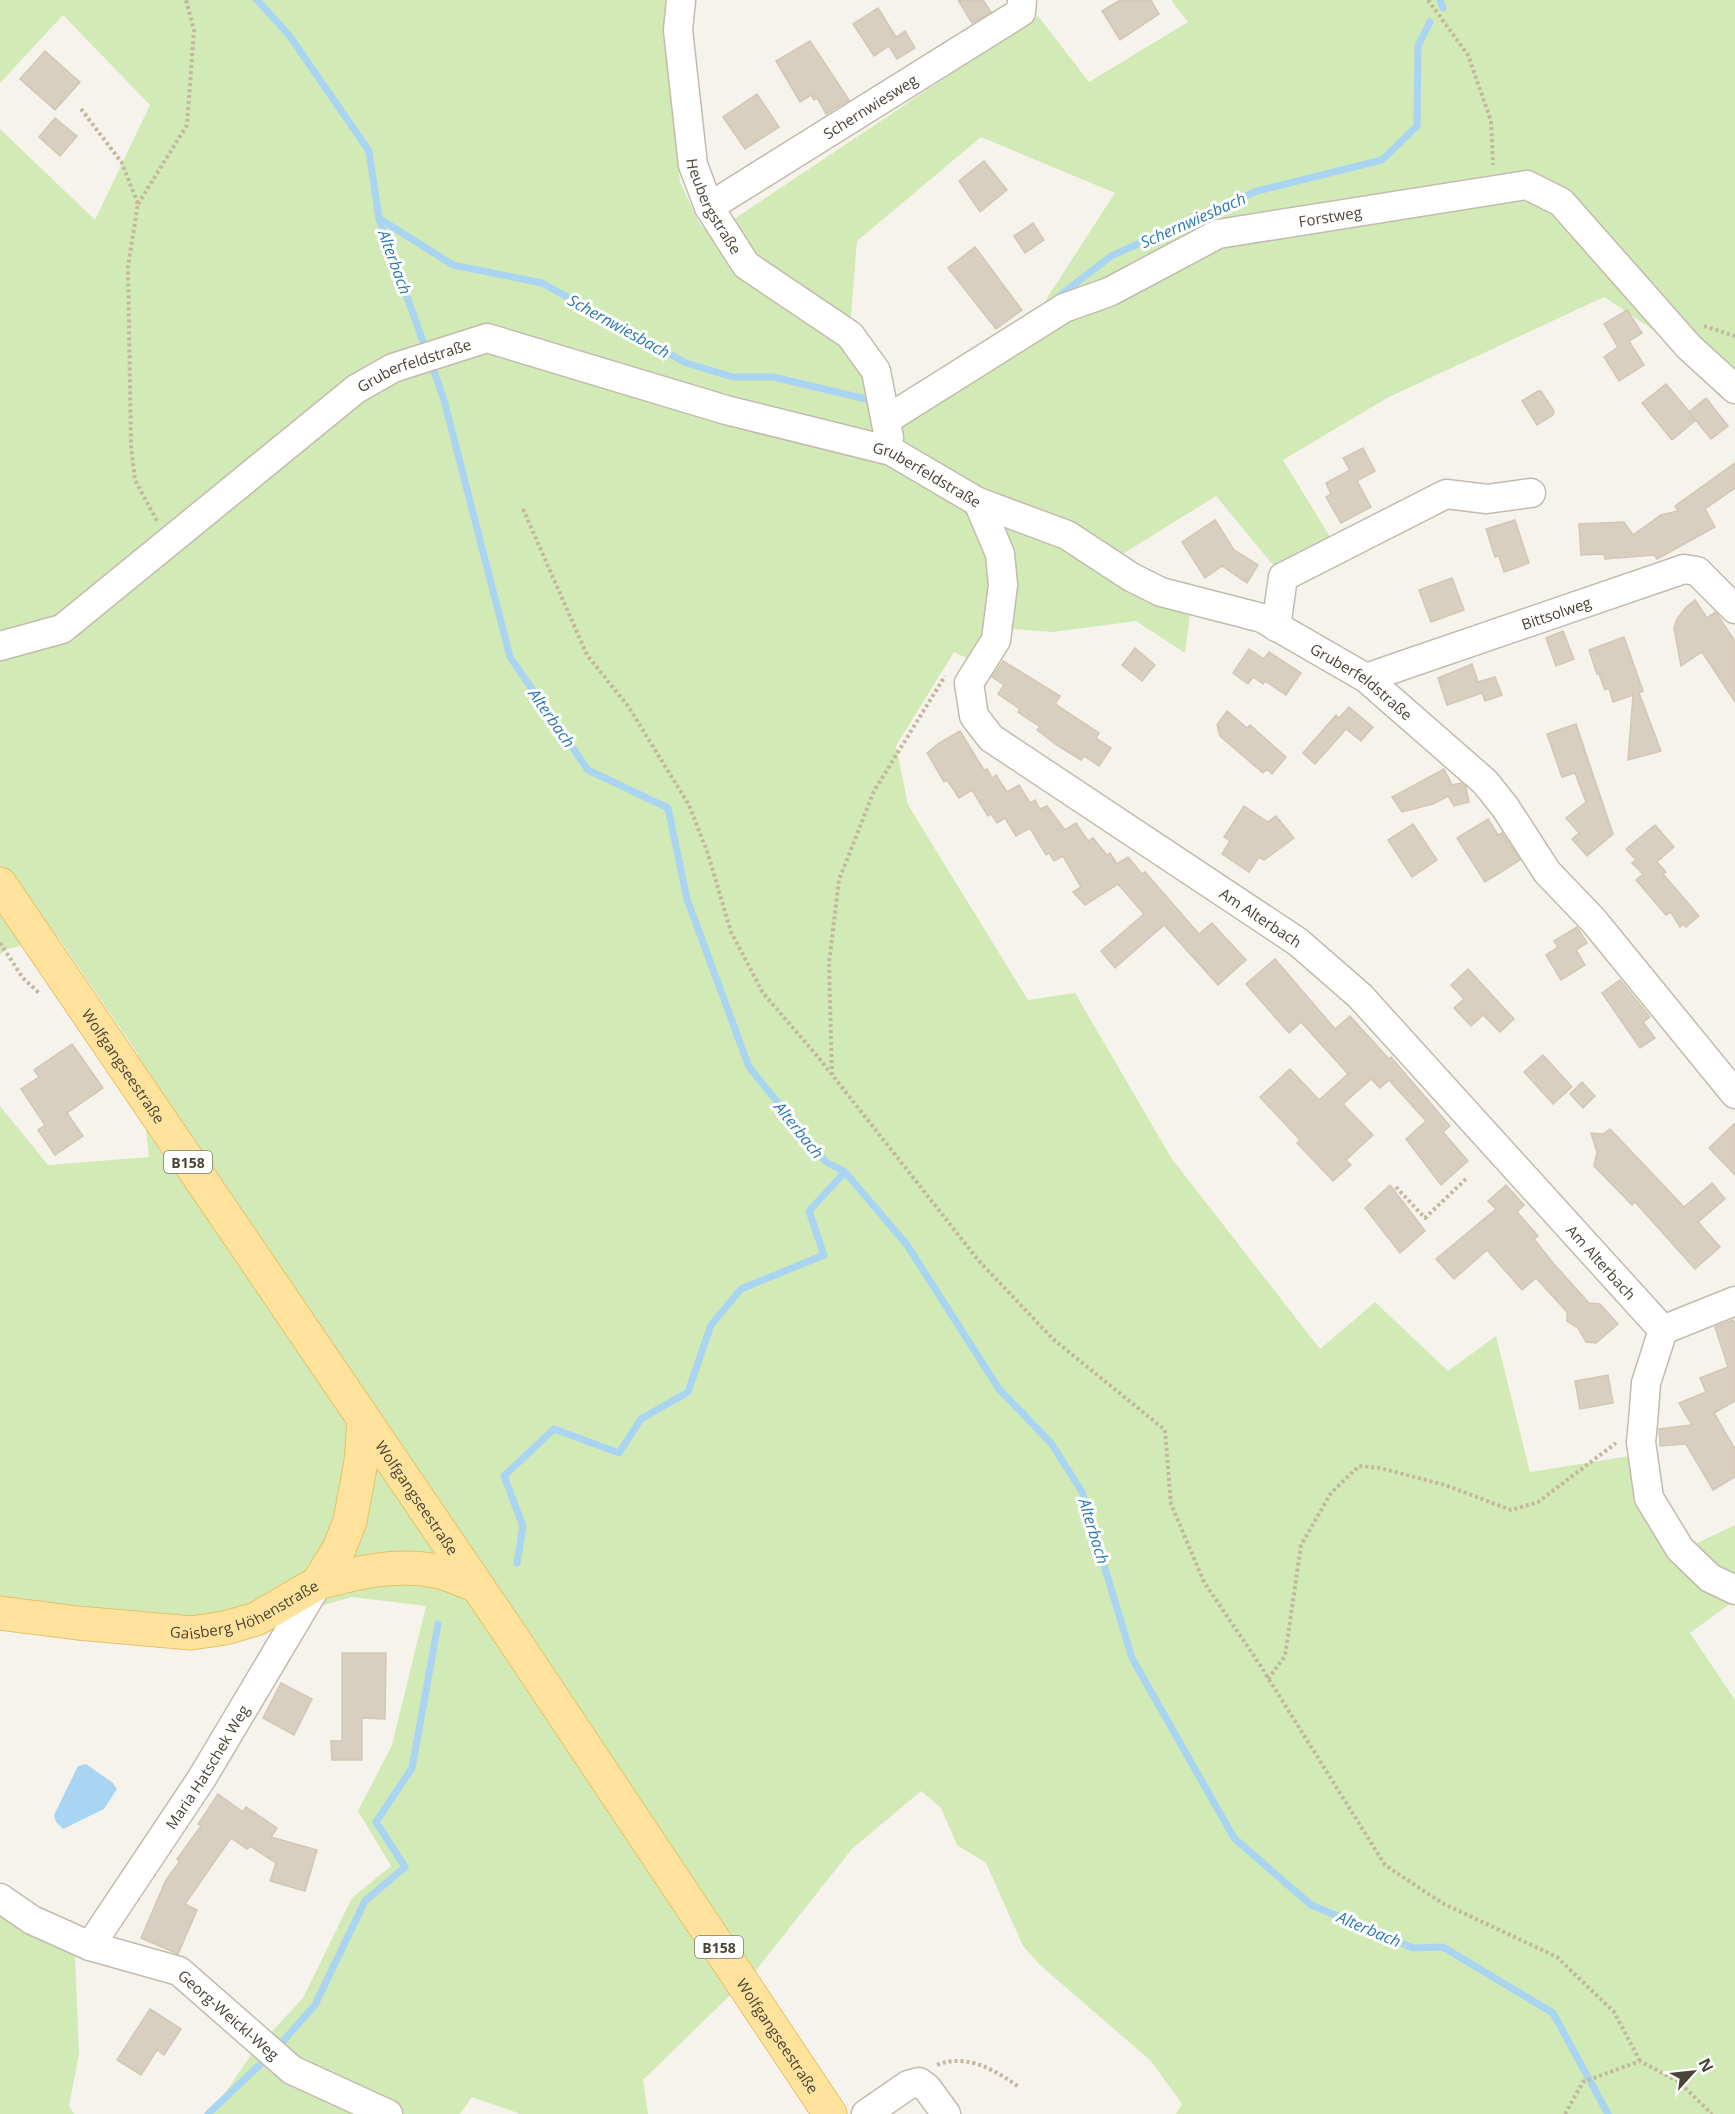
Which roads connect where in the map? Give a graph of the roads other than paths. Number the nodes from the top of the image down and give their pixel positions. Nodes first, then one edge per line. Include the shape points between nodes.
1 (681, 0) edge
2 (1022, 0) edge
3 (709, 207) junction
4 (1735, 389) edge
5 (886, 420) junction
6 (891, 452) junction
7 (1531, 493) dead end
8 (978, 502) junction
9 (1735, 609) edge
10 (1276, 627) junction
11 (0, 646) edge
12 (1366, 678) junction
13 (0, 884) edge
14 (1735, 1095) edge
15 (1735, 1301) edge
16 (1664, 1330) junction
17 (364, 1420) junction
18 (318, 1583) junction
19 (475, 1586) junction
20 (1735, 1590) edge
21 (0, 1613) edge
22 (0, 1898) edge
23 (90, 1946) junction
24 (388, 2114) edge
25 (830, 2114) edge
26 (866, 2114) edge
27 (946, 2114) edge

1 - 3 street, Heubergstraße via 678,30 693,165
2 - 3 street, Schernwiesweg via 1021,12
3 - 5 street, Heubergstraße via 746,265 850,335 876,371
4 - 5 street, Forstweg via 1689,347 1561,202 1527,185 1218,234 1110,292 1064,308
5 - 6 street, Heubergstraße
6 - 8 street, Gruberfeldstraße
6 - 11 street, Gruberfeldstraße via 726,410 487,338 393,368 356,389 62,629
7 - 10 street via 1487,500 1446,494 1283,577
8 - 10 street, Gruberfeldstraße via 1067,534 1161,592 1262,618
8 - 16 street, Am Alterbach via 1000,554 1003,585 996,640 969,683 974,716 991,738 1298,942 1360,996
9 - 12 street, Bittsolweg via 1697,571 1684,569
10 - 12 street, Gruberfeldstraße
12 - 14 street, Gruberfeldstraße via 1485,782 1547,872 1593,920
13 - 17 main road, Wolfgangseestraße / B158
15 - 16 street
16 - 20 street via 1646,1383 1641,1442 1649,1498 1680,1549 1710,1578
17 - 18 main road, Gaisberg Höhenstraße via 350,1521 339,1549
17 - 19 main road, Wolfgangseestraße / B158
18 - 19 main road via 390,1569 435,1570
18 - 21 main road, Gaisberg Höhenstraße via 256,1619 191,1633
18 - 23 street, Maria Hatschek Weg via 202,1778
19 - 25 main road, Wolfgangseestraße / B158
22 - 23 street, Georg-Weickl-Weg via 32,1920
23 - 24 street, Georg-Weickl-Weg via 178,1971 292,2070
26 - 27 street via 908,2085 919,2082

